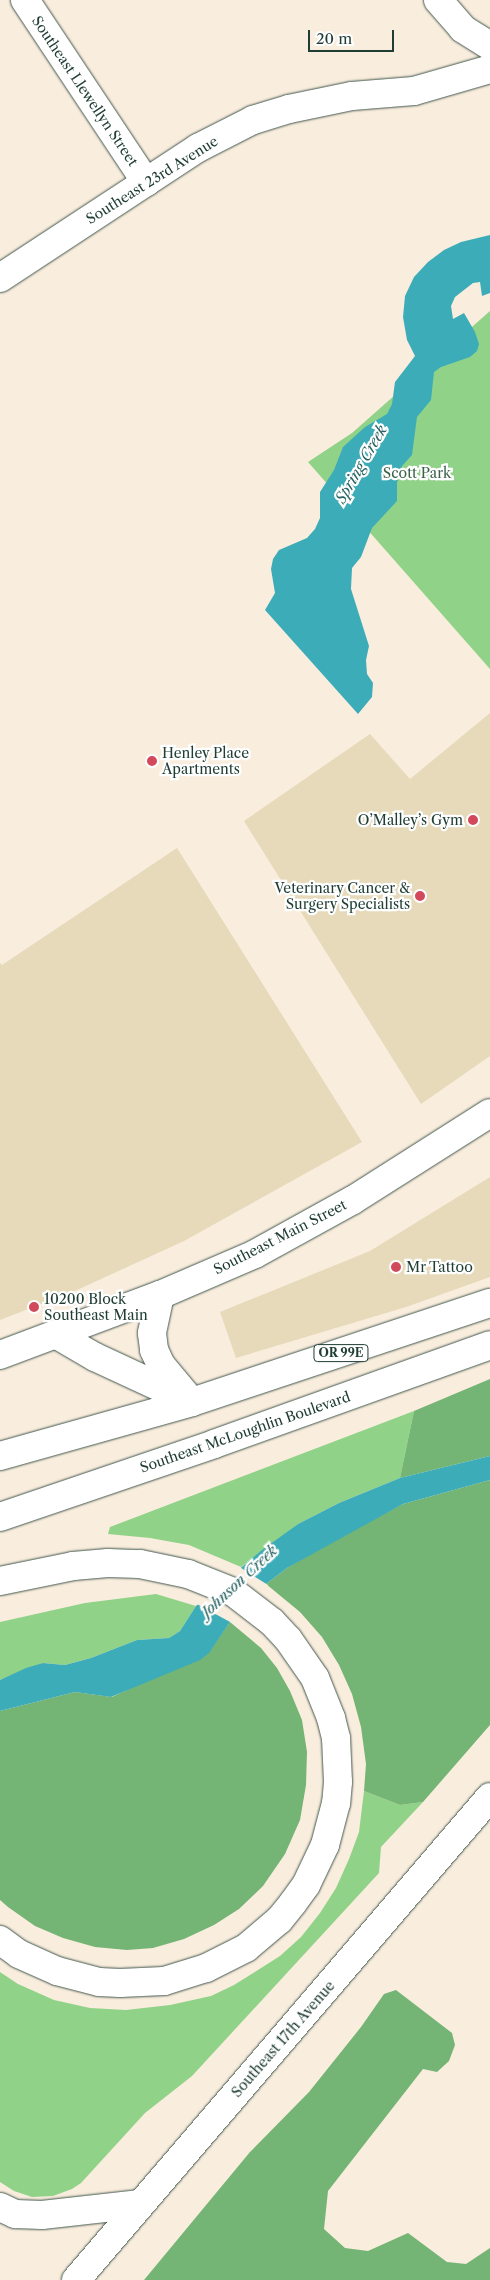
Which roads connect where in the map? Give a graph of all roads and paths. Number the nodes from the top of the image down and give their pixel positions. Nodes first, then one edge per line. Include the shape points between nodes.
1 (25, 0) edge
2 (438, 0) edge
3 (490, 46) edge
4 (490, 69) edge
5 (146, 182) junction
6 (0, 278) edge
7 (490, 1113) edge
8 (160, 1295) junction
9 (490, 1302) edge
10 (58, 1335) junction
11 (490, 1345) edge
12 (0, 1355) edge
13 (192, 1402) junction
14 (0, 1456) edge
15 (0, 1517) edge
16 (0, 1581) edge
17 (490, 1797) edge
18 (0, 1940) edge
19 (140, 2204) junction
20 (0, 2207) edge
21 (76, 2280) edge

1 - 5 main road, Southeast Llewellyn Street
2 - 3 main road via 463,29
4 - 5 main road, Southeast 23rd Avenue via 414,91 344,98 253,120 198,148
5 - 6 main road, Southeast 23rd Avenue
7 - 8 main road, Southeast Main Street via 405,1169 286,1237
8 - 10 main road, Southeast Main Street
8 - 13 main road via 152,1333 154,1350 161,1365
9 - 13 main road, OR 99E
10 - 12 main road, Southeast Main Street
10 - 13 main road via 95,1357
11 - 15 main road, Southeast McLoughlin Boulevard
13 - 14 main road, OR 99E
16 - 18 main road via 73,1566 140,1564 188,1574 233,1592 272,1622 315,1678 331,1718 338,1760 331,1823 316,1865 279,1920 246,1948 206,1968 164,1982 99,1982 64,1973 19,1954
17 - 19 main road, Southeast 17th Avenue
19 - 20 main road via 42,2215 15,2214
19 - 21 main road, Southeast 17th Avenue

